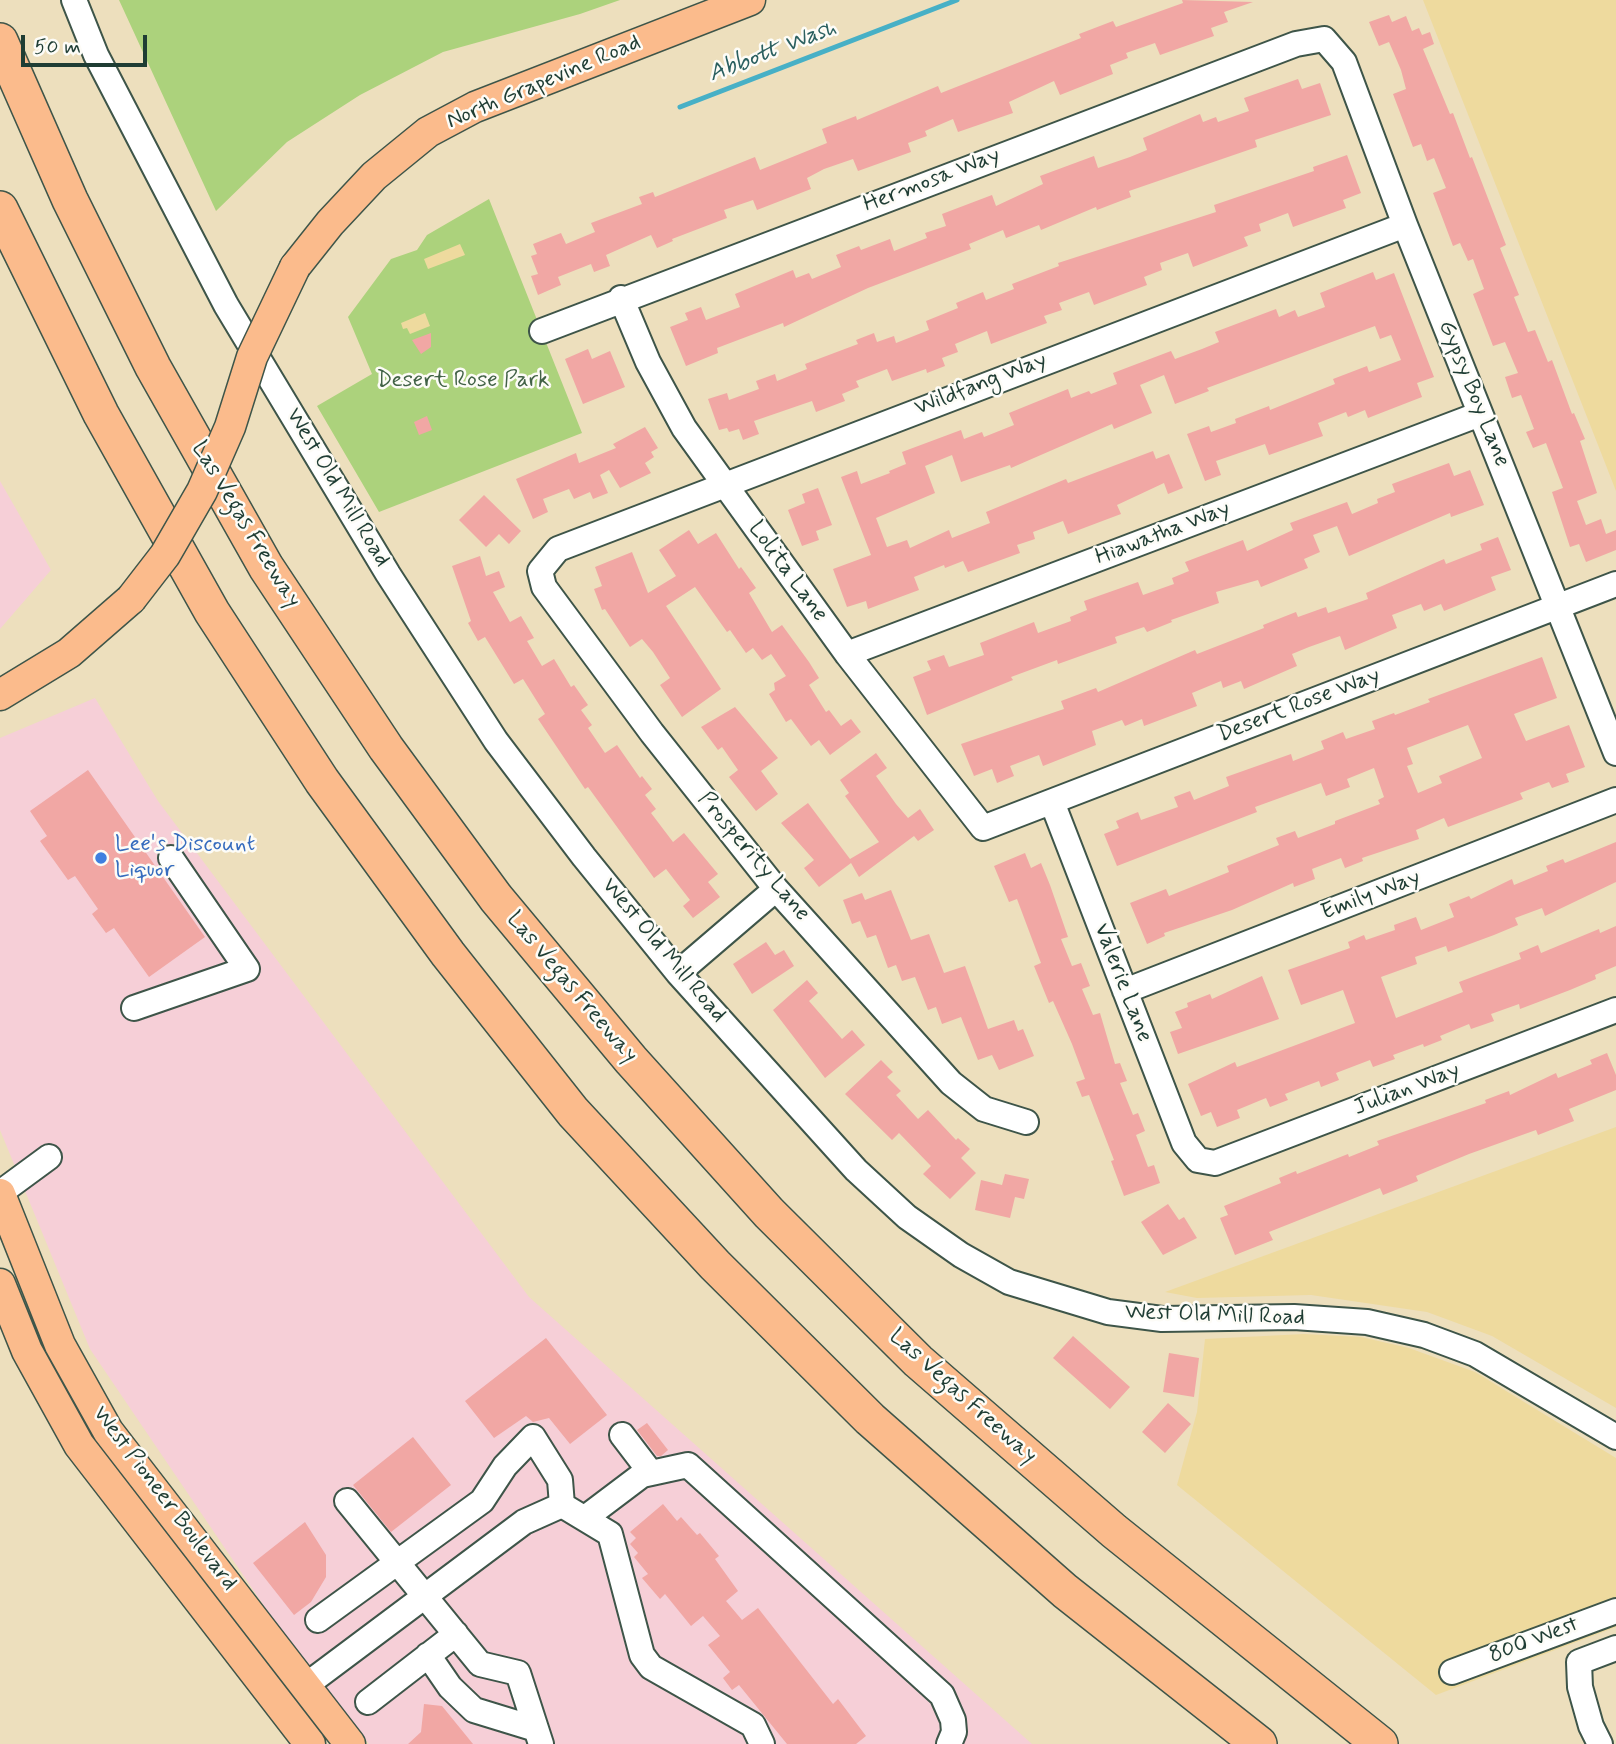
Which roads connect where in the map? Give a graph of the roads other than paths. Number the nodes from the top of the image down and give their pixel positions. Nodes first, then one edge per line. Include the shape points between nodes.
1 (74, 0) edge
2 (750, 0) edge
3 (1324, 39) joint
4 (0, 41) edge
5 (0, 209) edge
6 (1405, 225) junction
7 (621, 298) junction
8 (542, 331) dead end
9 (1480, 414) junction
10 (723, 484) junction
11 (558, 549) joint
12 (1616, 584) edge
13 (1559, 606) junction
14 (847, 654) junction
15 (0, 695) edge
16 (1616, 753) edge
17 (1616, 800) edge
18 (1052, 802) junction
19 (983, 828) joint
20 (171, 858) dead end
21 (776, 889) junction
22 (678, 973) junction
23 (1125, 991) junction
24 (134, 1008) dead end
25 (1616, 1010) edge
26 (1026, 1122) dead end
27 (48, 1157) dead end
28 (1198, 1160) joint
29 (0, 1194) edge
30 (0, 1284) edge
31 (622, 1435) dead end
32 (1616, 1437) edge
33 (651, 1473) junction
34 (347, 1501) dead end
35 (562, 1505) junction
36 (585, 1518) junction
37 (398, 1560) junction
38 (426, 1597) junction
39 (1616, 1611) edge
40 (318, 1620) dead end
41 (456, 1634) junction
42 (1616, 1648) edge
43 (428, 1655) junction
44 (1452, 1672) dead end
45 (305, 1686) junction
46 (368, 1702) dead end
47 (538, 1737) edge
48 (310, 1744) edge
49 (350, 1744) edge
50 (762, 1744) edge
51 (950, 1744) edge
52 (1259, 1744) edge
53 (1380, 1744) edge
54 (1600, 1744) edge

1 - 22 street, West Old Mill Road via 102,67 226,305 388,574 496,741
2 - 15 main road, North Grapevine Road, bridge via 475,107 428,132 374,176 295,267 253,357 230,428 202,491 165,555 131,598 69,653
3 - 6 street, Gypsy Boy Lane via 1344,62
3 - 7 street, Hermosa Way via 1296,44
4 - 53 highway, Las Vegas Freeway via 70,200 153,367 266,567 386,748 496,898 631,1060 769,1213 918,1362 1114,1531
5 - 52 highway via 101,414 212,612 322,781 448,954 573,1112 715,1265 870,1419 1065,1591
6 - 9 street, Gypsy Boy Lane
6 - 10 street, Wildfang Way
7 - 8 street, Hermosa Way
7 - 10 street, Lolita Lane via 648,362 684,428
9 - 13 street, Gypsy Boy Lane
9 - 14 street, Hiawatha Way
10 - 11 street, Wildfang Way
10 - 14 street, Lolita Lane
11 - 21 street, Prosperity Lane via 540,571 544,587
12 - 13 street, Desert Rose Way
13 - 16 street, Gypsy Boy Lane
13 - 18 street, Desert Rose Way
14 - 19 street, Lolita Lane
17 - 23 street, Emily Way
18 - 19 street, Desert Rose Way
18 - 23 street, Valerie Lane
20 - 24 street via 247,969
21 - 22 street
21 - 26 street, Prosperity Lane via 951,1083 984,1109
22 - 32 street, West Old Mill Road via 856,1170 907,1217 1009,1282 1108,1312 1162,1319 1294,1317 1355,1321 1424,1335 1475,1354
23 - 28 street, Valerie Lane via 1184,1143
25 - 28 street, Julian Way via 1215,1163
27 - 29 street
29 - 45 main road, West Pioneer Boulevard via 60,1345 108,1431
30 - 48 main road, West Pioneer Boulevard via 27,1351 79,1445
31 - 33 street
33 - 36 street
33 - 51 street via 688,1465 868,1626 942,1695 953,1720
34 - 37 street
35 - 36 street
35 - 37 street via 560,1480 533,1437 505,1466 482,1501
35 - 38 street via 524,1522
36 - 50 street via 610,1534 642,1654 651,1667 753,1725
37 - 38 street
37 - 40 street
38 - 41 street
38 - 45 street
39 - 44 street, 800 West
41 - 43 street
41 - 47 street via 480,1664 518,1673
42 - 54 street via 1579,1662 1580,1687
43 - 46 street
43 - 47 street via 450,1687 474,1710
45 - 49 main road, West Pioneer Boulevard

